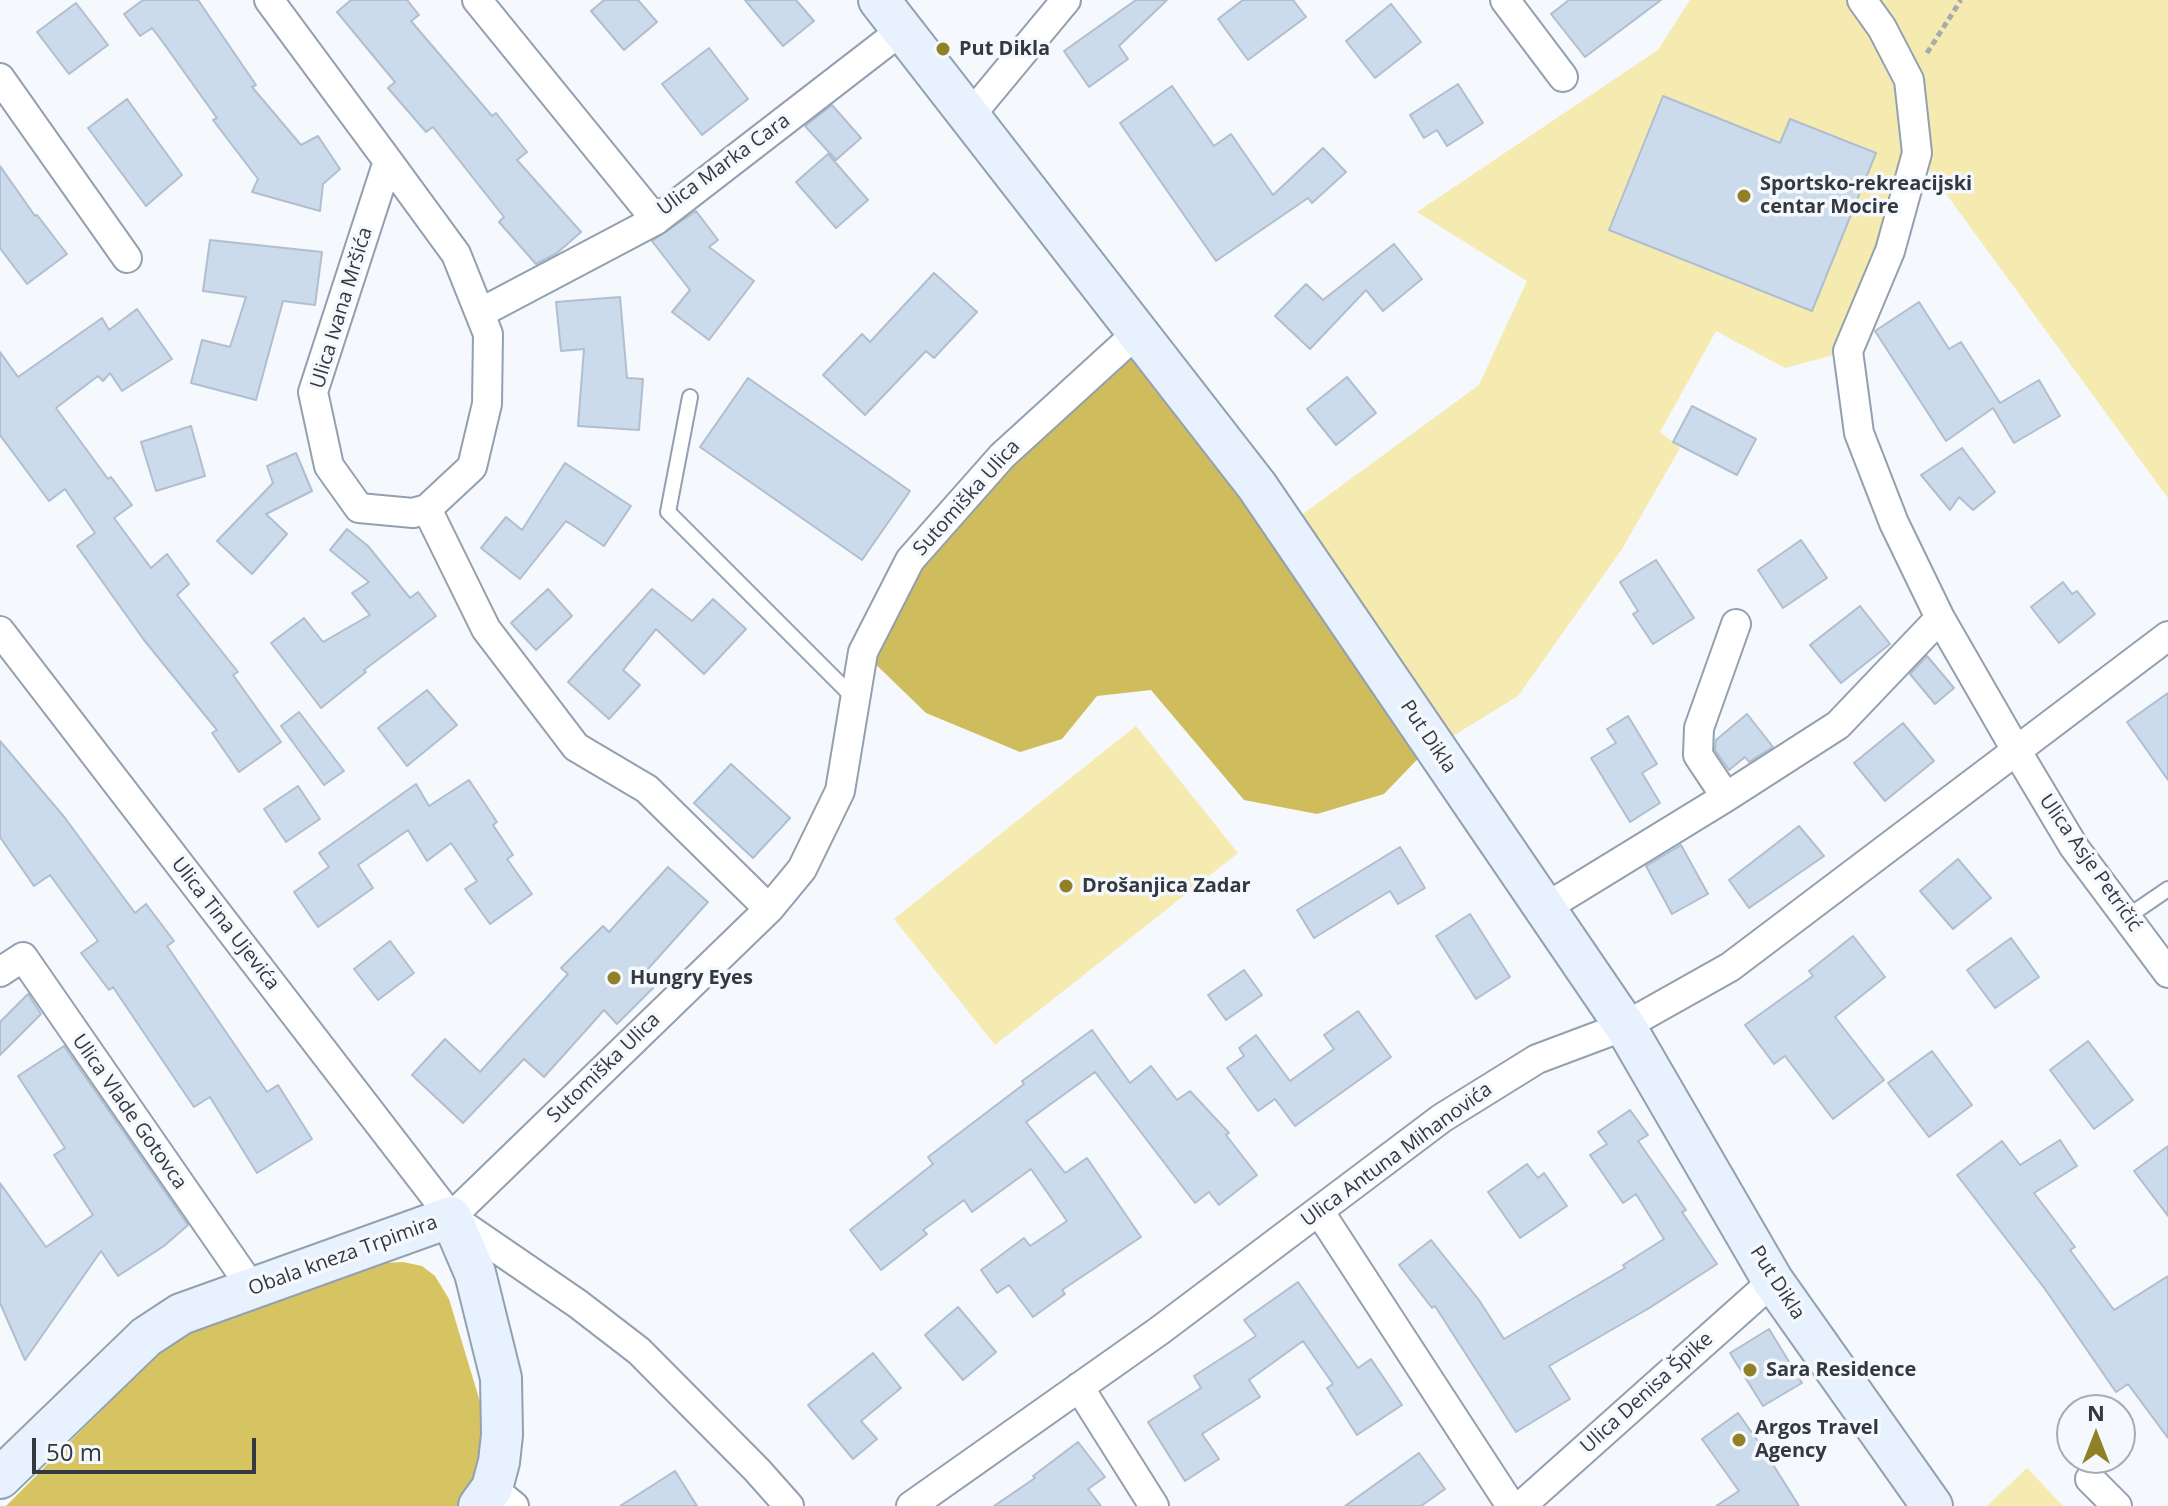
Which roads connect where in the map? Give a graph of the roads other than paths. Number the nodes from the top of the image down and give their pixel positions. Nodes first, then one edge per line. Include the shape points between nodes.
1 (269, 0) edge
2 (477, 0) edge
3 (1066, 0) edge
4 (1505, 0) edge
5 (1862, 0) edge
6 (890, 15) edge
7 (1563, 77) dead end
8 (0, 78) edge
9 (969, 117) junction
10 (388, 161) junction
11 (656, 220) junction
12 (127, 258) dead end
13 (480, 313) junction
14 (1138, 332) junction
15 (690, 397) dead end
16 (427, 509) junction
17 (1940, 618) junction
18 (1736, 624) dead end
19 (2168, 636) edge
20 (3, 640) edge
21 (855, 699) junction
22 (2016, 750) junction
23 (1726, 797) junction
24 (2168, 889) edge
25 (1545, 908) junction
26 (769, 909) junction
27 (2127, 917) junction
28 (0, 972) edge
29 (2168, 973) edge
30 (1625, 1026) junction
31 (1319, 1211) junction
32 (451, 1217) junction
33 (1773, 1281) junction
34 (252, 1288) junction
35 (1079, 1387) junction
36 (0, 1478) edge
37 (2090, 1479) dead end
38 (495, 1500) edge
39 (789, 1506) edge
40 (911, 1506) edge
41 (1154, 1506) edge
42 (1511, 1506) edge
43 (1521, 1506) edge
44 (1932, 1506) edge
45 (2117, 1506) edge

1 - 10 street
2 - 11 street, Ulica Marka Cara
3 - 9 street
4 - 7 street
5 - 17 street, Ulica Asje Petričić via 1909,80 1917,153 1890,251 1848,351 1859,433 1894,523
6 - 9 street, Put Dikla
6 - 11 street, Ulica Marka Cara
8 - 12 street
9 - 14 street, Put Dikla
10 - 13 street via 456,254
10 - 16 street, Ulica Ivana Mršića via 313,392 329,466 359,508 413,513
11 - 13 street
13 - 16 street via 488,334 487,404 472,467
14 - 21 street, Sutomiška Ulica via 1002,456 910,560 863,652
14 - 25 street, Put Dikla via 1257,486
15 - 21 lane via 668,512
16 - 26 street via 486,629 576,747 647,789
17 - 22 street, Ulica Asje Petričić
17 - 23 street via 1838,725
18 - 23 street via 1699,728 1698,755
19 - 22 street, Ulica Antuna Mihanovića
20 - 32 street, Ulica Tina Ujevića
21 - 26 street, Sutomiška Ulica via 840,791 802,869
22 - 27 street, Ulica Asje Petričić via 2074,847
22 - 30 street, Ulica Antuna Mihanovića via 1730,967
23 - 25 street
24 - 27 lane
25 - 30 street, Put Dikla
26 - 32 street, Sutomiška Ulica
27 - 29 street, Ulica Asje Petričić
28 - 34 street, Ulica Vlade Gotovca via 23,957
30 - 31 street, Ulica Antuna Mihanovića via 1537,1059 1442,1118
30 - 33 street, Put Dikla
31 - 35 street, Ulica Antuna Mihanovića
31 - 42 street
32 - 34 street, Obala kneza Trpimira
32 - 38 street, Obala kneza Trpimira via 475,1273 501,1378
32 - 39 street via 639,1351
33 - 43 street, Ulica Denisa Špike
33 - 44 street, Put Dikla
34 - 36 street, Obala kneza Trpimira via 181,1314 146,1337
35 - 40 street, Ulica Antuna Mihanovića
35 - 41 street
37 - 45 street

